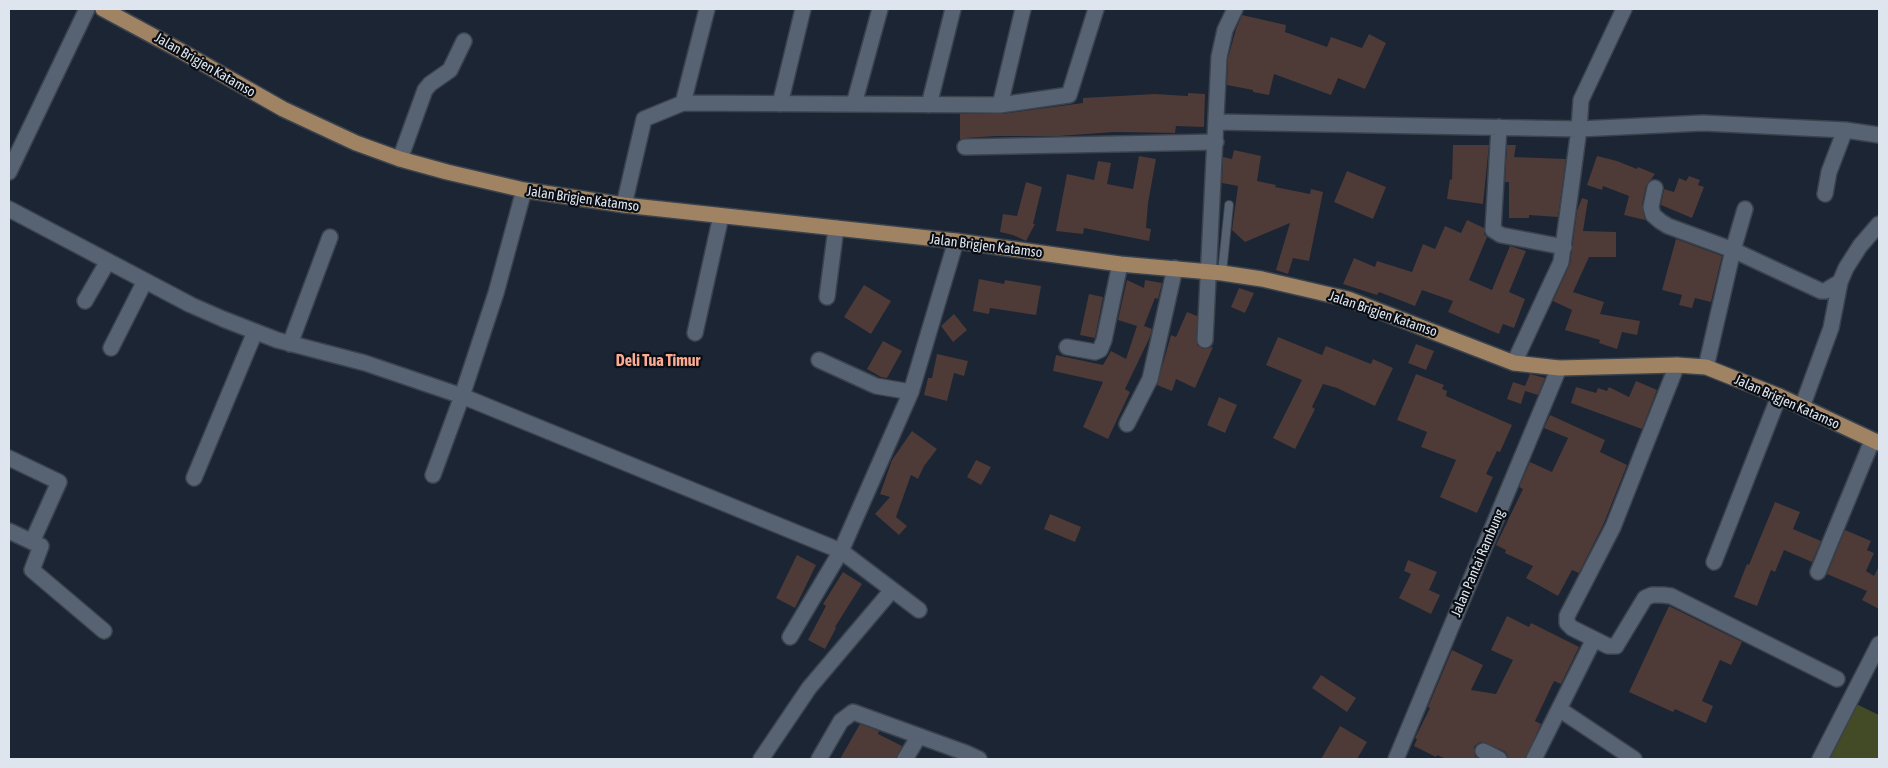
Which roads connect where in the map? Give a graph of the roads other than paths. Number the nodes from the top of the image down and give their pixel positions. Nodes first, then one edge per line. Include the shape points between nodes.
1 (87, 9) edge
2 (103, 9) edge
3 (707, 9) edge
4 (803, 9) edge
5 (880, 9) edge
6 (953, 9) edge
7 (1023, 9) edge
8 (1096, 9) edge
9 (1235, 9) edge
10 (1624, 9) edge
11 (464, 42) dead end
12 (683, 103) junction
13 (780, 104) junction
14 (854, 104) junction
15 (929, 105) junction
16 (1000, 105) junction
17 (1217, 122) junction
18 (1499, 127) junction
19 (1579, 128) junction
20 (1844, 130) junction
21 (1879, 136) edge
22 (1216, 142) junction
23 (965, 147) dead end
24 (400, 159) junction
25 (9, 172) edge
26 (1655, 188) dead end
27 (524, 190) junction
28 (1825, 194) dead end
29 (624, 205) junction
30 (1228, 205) dead end
31 (1745, 208) dead end
32 (9, 209) edge
33 (721, 216) junction
34 (1879, 224) edge
35 (836, 228) junction
36 (330, 237) dead end
37 (956, 241) junction
38 (1564, 246) junction
39 (1733, 250) junction
40 (108, 261) junction
41 (1120, 264) junction
42 (1175, 268) junction
43 (1215, 272) junction
44 (145, 281) junction
45 (1840, 282) junction
46 (828, 297) dead end
47 (86, 301) dead end
48 (255, 332) junction
49 (695, 333) dead end
50 (1205, 340) dead end
51 (290, 344) junction
52 (1067, 347) dead end
53 (111, 348) dead end
54 (819, 360) dead end
55 (1514, 363) junction
56 (1677, 365) junction
57 (1706, 367) junction
58 (1559, 368) junction
59 (911, 392) junction
60 (462, 396) junction
61 (1779, 396) junction
62 (1802, 407) junction
63 (1127, 424) dead end
64 (1876, 442) edge
65 (9, 458) edge
66 (433, 475) dead end
67 (194, 478) dead end
68 (9, 531) edge
69 (32, 542) junction
70 (841, 551) junction
71 (1714, 562) dead end
72 (1818, 572) dead end
73 (892, 590) junction
74 (919, 610) dead end
75 (104, 630) dead end
76 (790, 637) dead end
77 (1594, 639) junction
78 (1879, 644) edge
79 (1837, 679) dead end
80 (1559, 709) junction
81 (919, 736) junction
82 (1483, 752) dead end
83 (761, 759) edge
84 (819, 759) edge
85 (905, 759) edge
86 (978, 759) edge
87 (1396, 759) edge
88 (1500, 759) edge
89 (1534, 759) edge
90 (1634, 759) edge
91 (1820, 759) edge

1 - 25 street
2 - 24 main road, Jalan Brigjen Katamso via 283,109 356,143
3 - 12 street
4 - 13 street
5 - 14 street
6 - 15 street
7 - 16 street
8 - 16 street via 1069,95
9 - 17 street via 1225,30 1219,58
10 - 19 street via 1582,94
11 - 24 street via 450,70 425,90
12 - 13 street
12 - 29 street via 644,119
13 - 14 street
14 - 15 street
15 - 16 street
17 - 18 street
17 - 22 street
18 - 19 street
18 - 38 street via 1493,230 1501,236
19 - 20 street via 1703,123
19 - 38 street
20 - 21 street
20 - 28 street
22 - 23 street
22 - 43 street
24 - 27 main road, Jalan Brigjen Katamso
26 - 39 street via 1651,207 1653,215 1660,221
27 - 29 main road, Jalan Brigjen Katamso
27 - 60 street via 496,293
29 - 33 main road, Jalan Brigjen Katamso
30 - 43 lane
31 - 39 street
32 - 40 street
33 - 35 main road, Jalan Brigjen Katamso
33 - 49 street
34 - 45 street via 1860,246
35 - 37 main road, Jalan Brigjen Katamso
35 - 46 street
36 - 51 street
37 - 41 main road, Jalan Brigjen Katamso
37 - 59 street
38 - 55 street via 1561,262
39 - 45 street via 1821,292
39 - 57 street
40 - 44 street
40 - 47 street
41 - 42 main road, Jalan Brigjen Katamso
41 - 52 street via 1100,350
42 - 43 main road, Jalan Brigjen Katamso
42 - 63 street via 1150,379
43 - 50 street
43 - 55 main road, Jalan Brigjen Katamso via 1348,299
44 - 48 street
44 - 53 street
45 - 62 street via 1831,328
48 - 51 street
48 - 67 street
51 - 60 street via 365,363
54 - 59 street via 876,386
55 - 58 main road, Jalan Brigjen Katamso
56 - 57 main road, Jalan Brigjen Katamso
56 - 58 main road, Jalan Brigjen Katamso
56 - 77 street via 1614,527 1567,616 1567,623 1572,628
57 - 61 main road, Jalan Brigjen Katamso
58 - 87 street, Jalan Pantai Rambung
59 - 70 street
60 - 66 street
60 - 70 street
61 - 62 main road, Jalan Brigjen Katamso
61 - 71 street
62 - 64 main road, Jalan Brigjen Katamso
64 - 72 street
65 - 69 street via 59,482
68 - 69 street
69 - 75 street via 41,546 32,570
70 - 73 street
70 - 76 street
73 - 74 street
73 - 83 street via 809,688
77 - 79 street via 1616,646 1645,598 1671,596
77 - 80 street
78 - 91 street
80 - 89 street
80 - 90 street
81 - 84 street via 853,712 841,721
81 - 85 street
81 - 86 street
82 - 88 street

